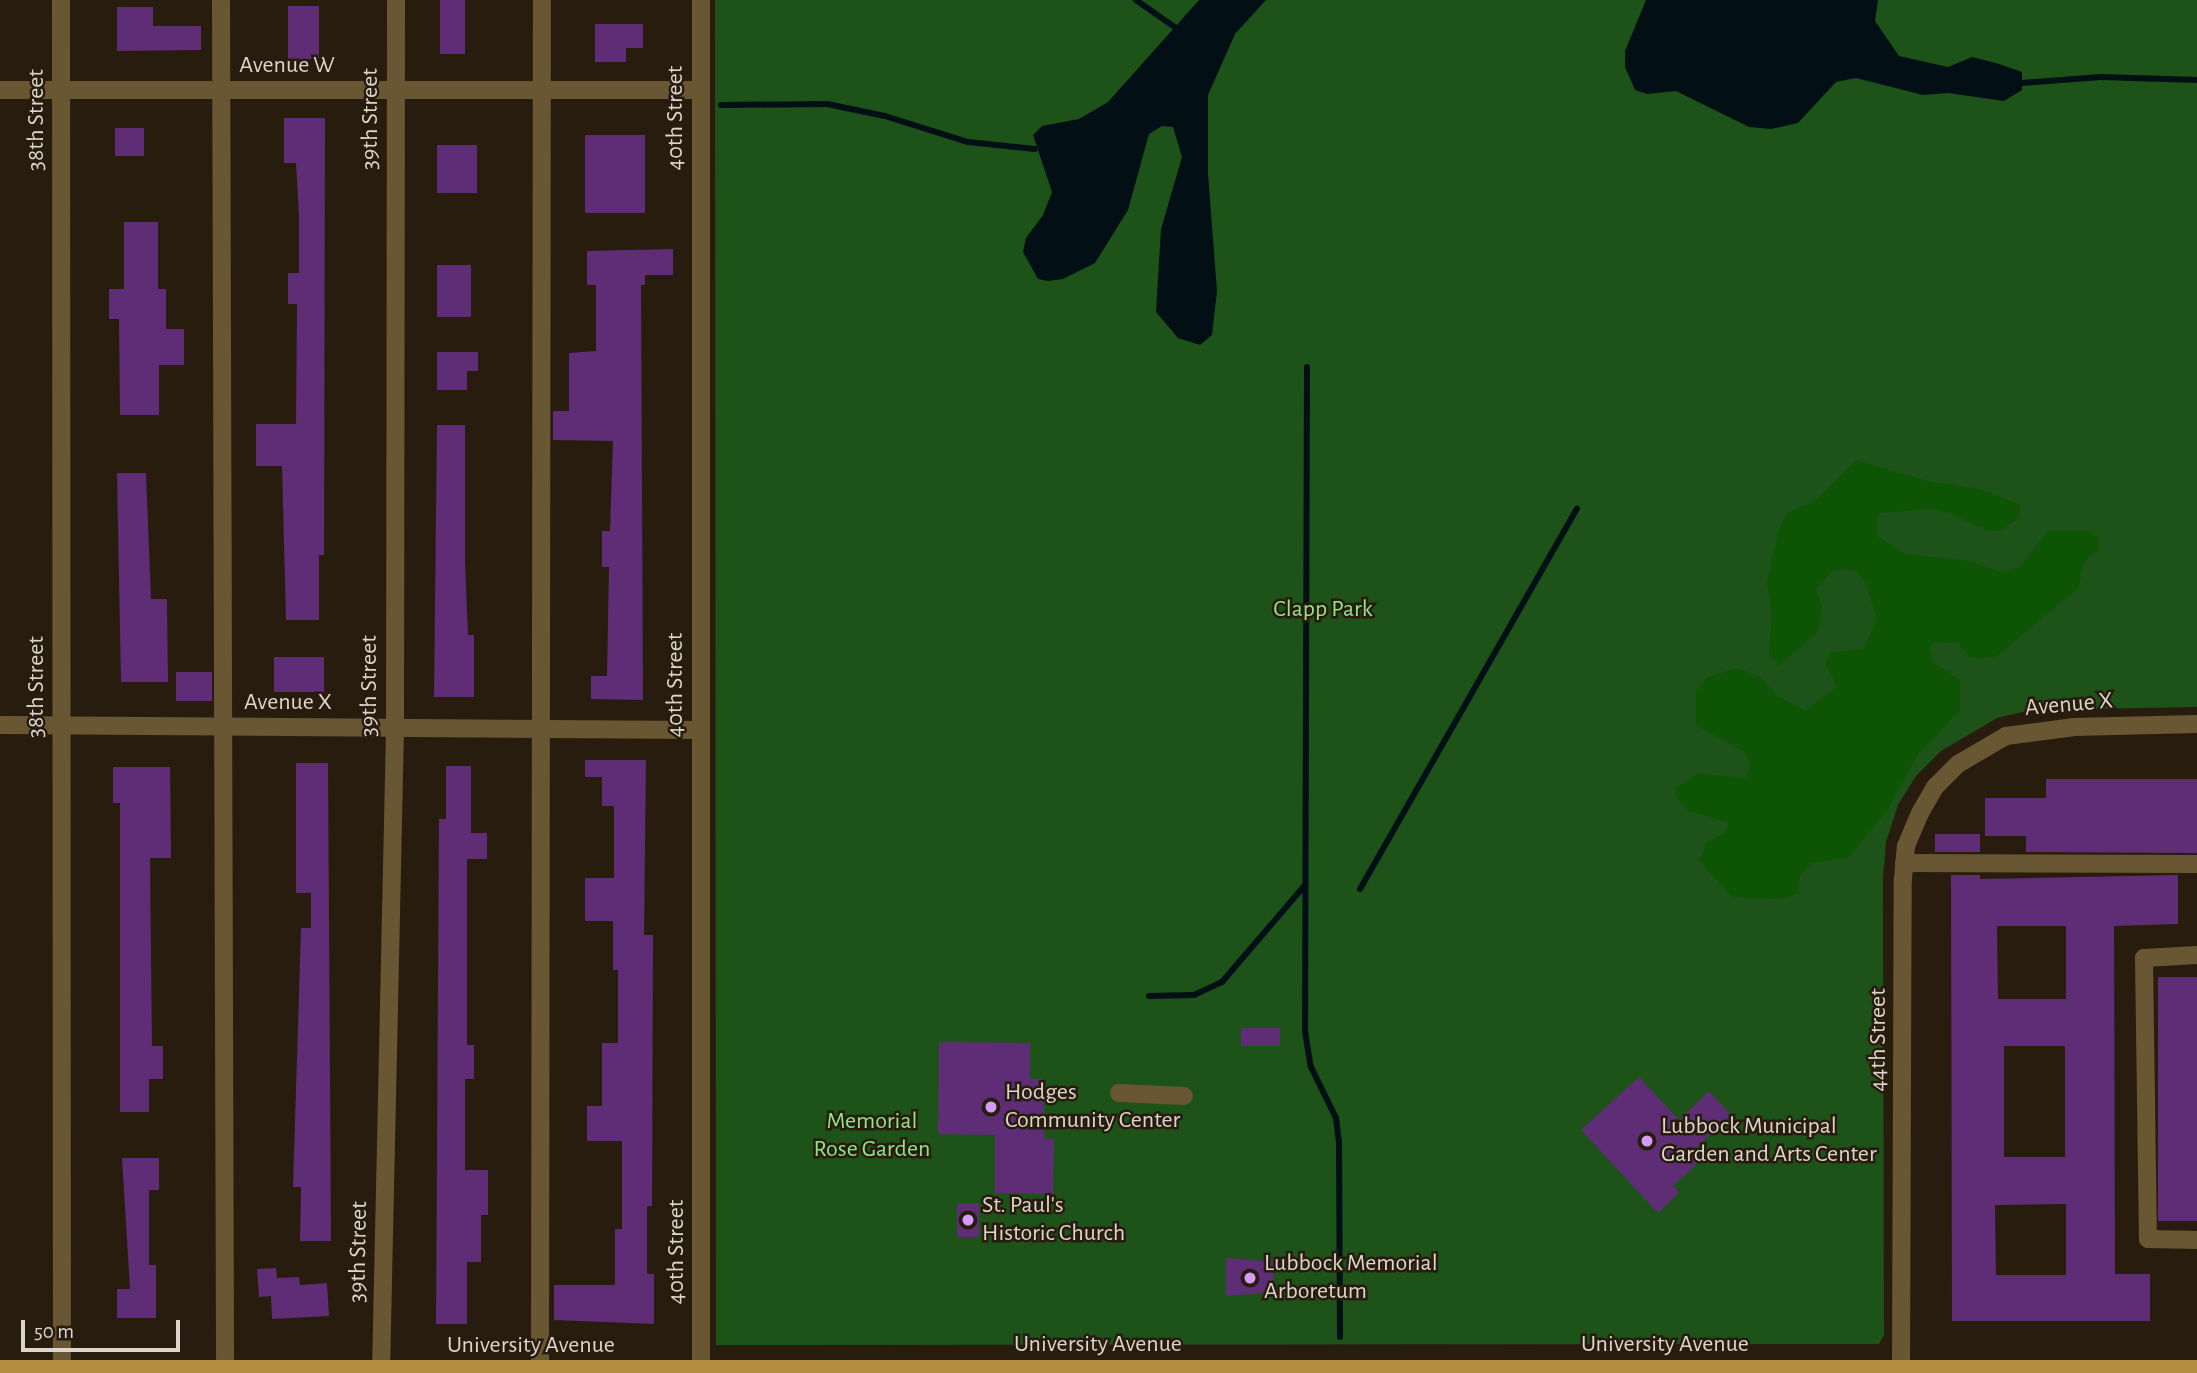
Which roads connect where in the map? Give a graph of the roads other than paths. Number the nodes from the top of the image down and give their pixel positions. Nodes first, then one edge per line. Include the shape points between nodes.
1 (61, 0) edge
2 (221, 0) edge
3 (396, 0) edge
4 (542, 0) edge
5 (701, 0) edge
6 (0, 90) edge
7 (61, 90) junction
8 (222, 90) junction
9 (396, 90) junction
10 (541, 90) junction
11 (701, 90) junction
12 (2197, 724) edge
13 (0, 725) edge
14 (61, 726) junction
15 (221, 727) junction
16 (395, 728) junction
17 (541, 729) junction
18 (701, 730) junction
19 (2197, 864) edge
20 (1904, 871) junction
21 (2197, 955) edge
22 (1119, 1093) dead end
23 (1184, 1096) dead end
24 (2197, 1240) edge
25 (0, 1369) edge
26 (2197, 1369) edge
27 (1659, 1370) junction
28 (62, 1371) edge
29 (225, 1371) junction
30 (540, 1371) junction
31 (1027, 1371) edge
32 (1900, 1371) edge
33 (382, 1372) edge
34 (701, 1372) edge
35 (1640, 1373) edge

1 - 7 street, 38th Street
2 - 8 street
3 - 9 street, 39th Street
4 - 10 street
5 - 11 street, 40th Street
6 - 7 street, Avenue W
7 - 8 street, Avenue W
7 - 14 street, 38th Street
8 - 9 street, Avenue W
8 - 15 street
9 - 10 street, Avenue W
9 - 16 street, 39th Street
10 - 11 street, Avenue W
10 - 17 street
11 - 18 street, 40th Street
12 - 20 street, Avenue X via 2035,729 1983,746 1935,787 1906,846
13 - 14 street, Avenue X
14 - 15 street, Avenue X
14 - 28 street, 38th Street
15 - 16 street, Avenue X
15 - 29 street
16 - 17 street, Avenue X
16 - 33 street, 39th Street
17 - 18 street, Avenue X
17 - 30 street
18 - 34 street, 40th Street
19 - 20 street
20 - 32 street, 44th Street
21 - 24 street via 2144,958 2148,1239
22 - 23 street
25 - 28 main road, University Avenue
26 - 32 main road, University Avenue
27 - 31 main road, University Avenue
27 - 32 main road, University Avenue
27 - 35 main road
28 - 29 main road, University Avenue
29 - 33 main road, University Avenue
30 - 33 main road, University Avenue
30 - 34 main road, University Avenue
31 - 34 main road, University Avenue

